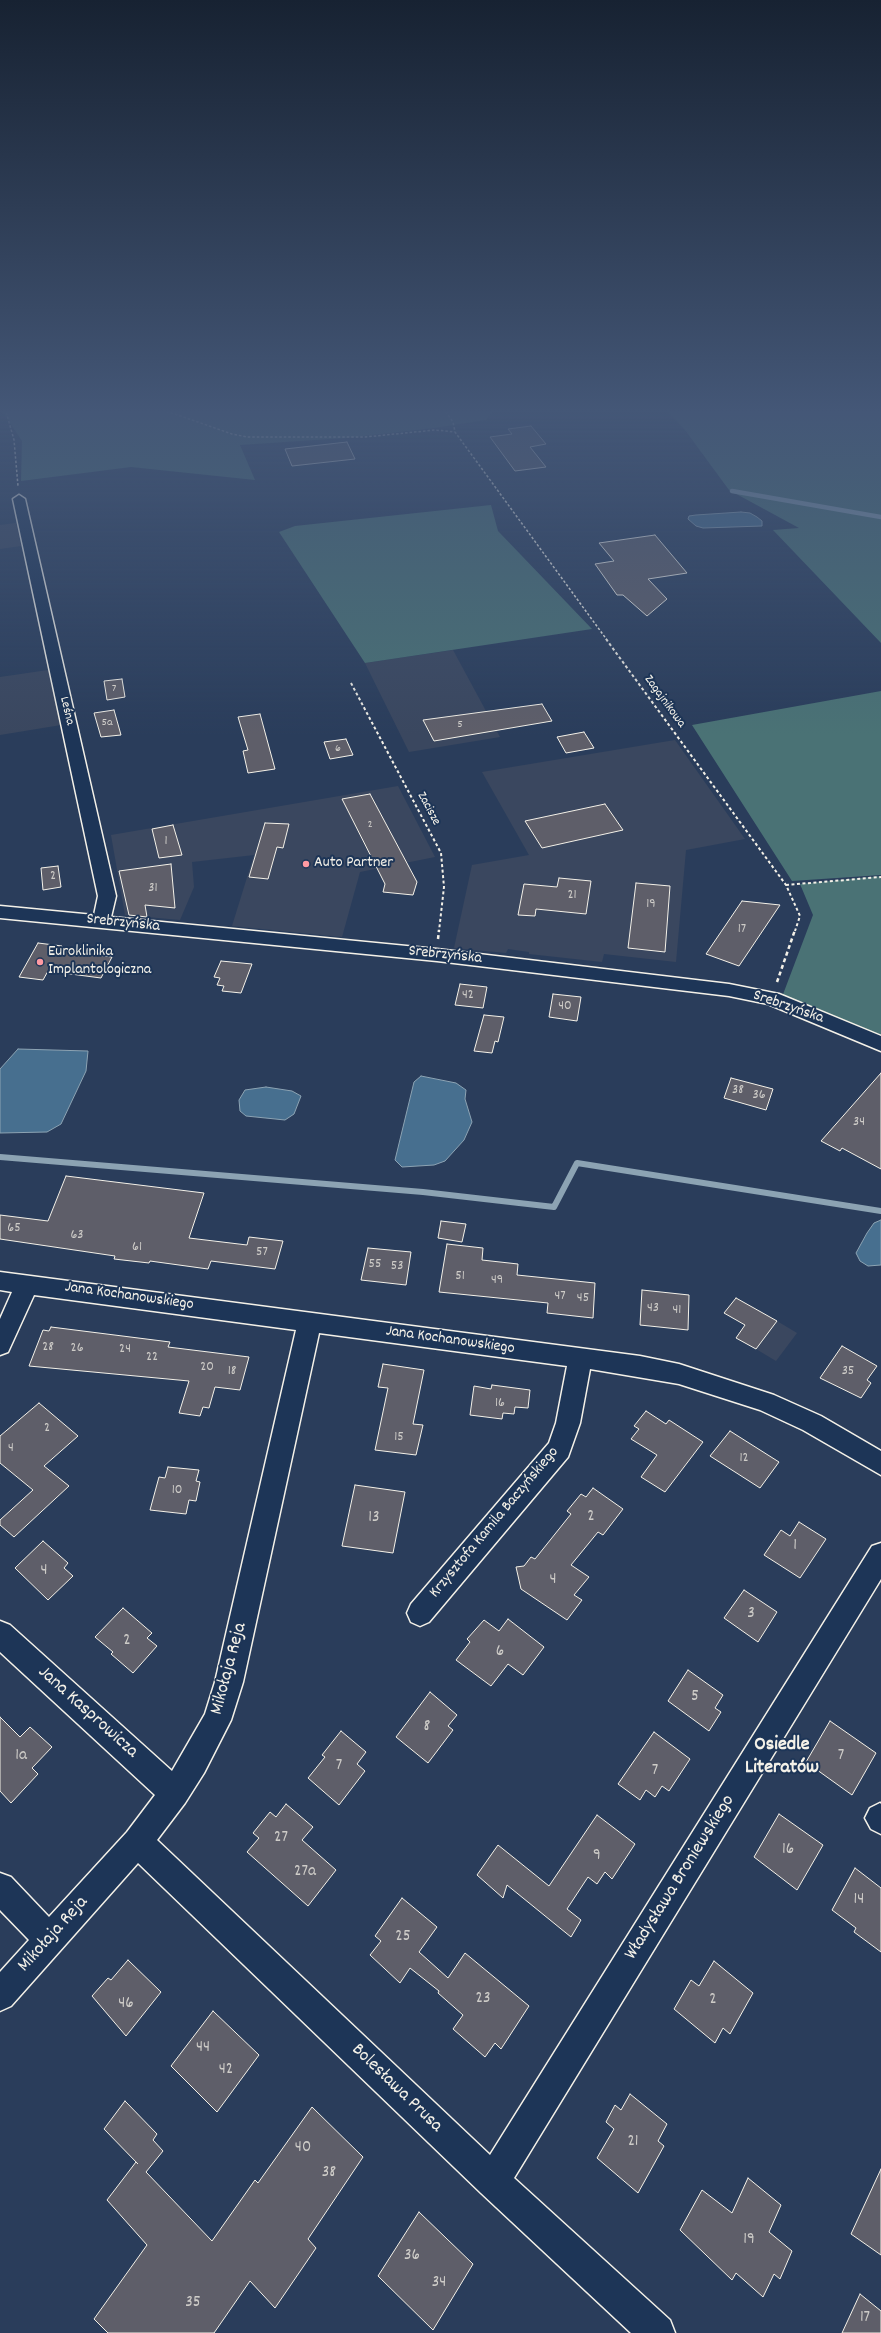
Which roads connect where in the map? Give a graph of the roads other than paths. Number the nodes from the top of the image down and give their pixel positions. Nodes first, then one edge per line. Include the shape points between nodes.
1 (23, 517) edge
2 (0, 912) edge
3 (101, 922) junction
4 (881, 1044) edge
5 (0, 1281) edge
6 (26, 1284) junction
7 (310, 1321) junction
8 (0, 1345) edge
9 (580, 1359) junction
10 (881, 1464) edge
11 (881, 1555) edge
12 (420, 1613) dead end
13 (0, 1634) edge
14 (174, 1793) junction
15 (137, 1842) junction
16 (0, 1888) edge
17 (49, 1939) junction
18 (0, 1995) edge
19 (493, 2181) junction
20 (656, 2333) edge

1 - 3 street, Leśna via 107,896
2 - 3 street, Srebrzyńska
3 - 4 street, Srebrzyńska via 437,955 686,984 772,999
5 - 6 street, Jana Kochanowskiego
6 - 7 street, Jana Kochanowskiego
6 - 8 street
7 - 9 street, Jana Kochanowskiego
7 - 14 street, Mikołaja Reja via 230,1682 217,1720
9 - 10 street, Jana Kochanowskiego via 640,1366 716,1384 766,1402 812,1423
9 - 12 street, Krzysztofa Kamila Baczyńskiego via 568,1423 559,1449
11 - 19 street, Władysława Broniewskiego
13 - 14 street, Jana Kasprowicza
14 - 15 street, Mikołaja Reja
15 - 17 street, Mikołaja Reja
15 - 19 street, Bolesława Prusa
16 - 17 street
17 - 18 street, Mikołaja Reja
19 - 20 street, Bolesława Prusa

